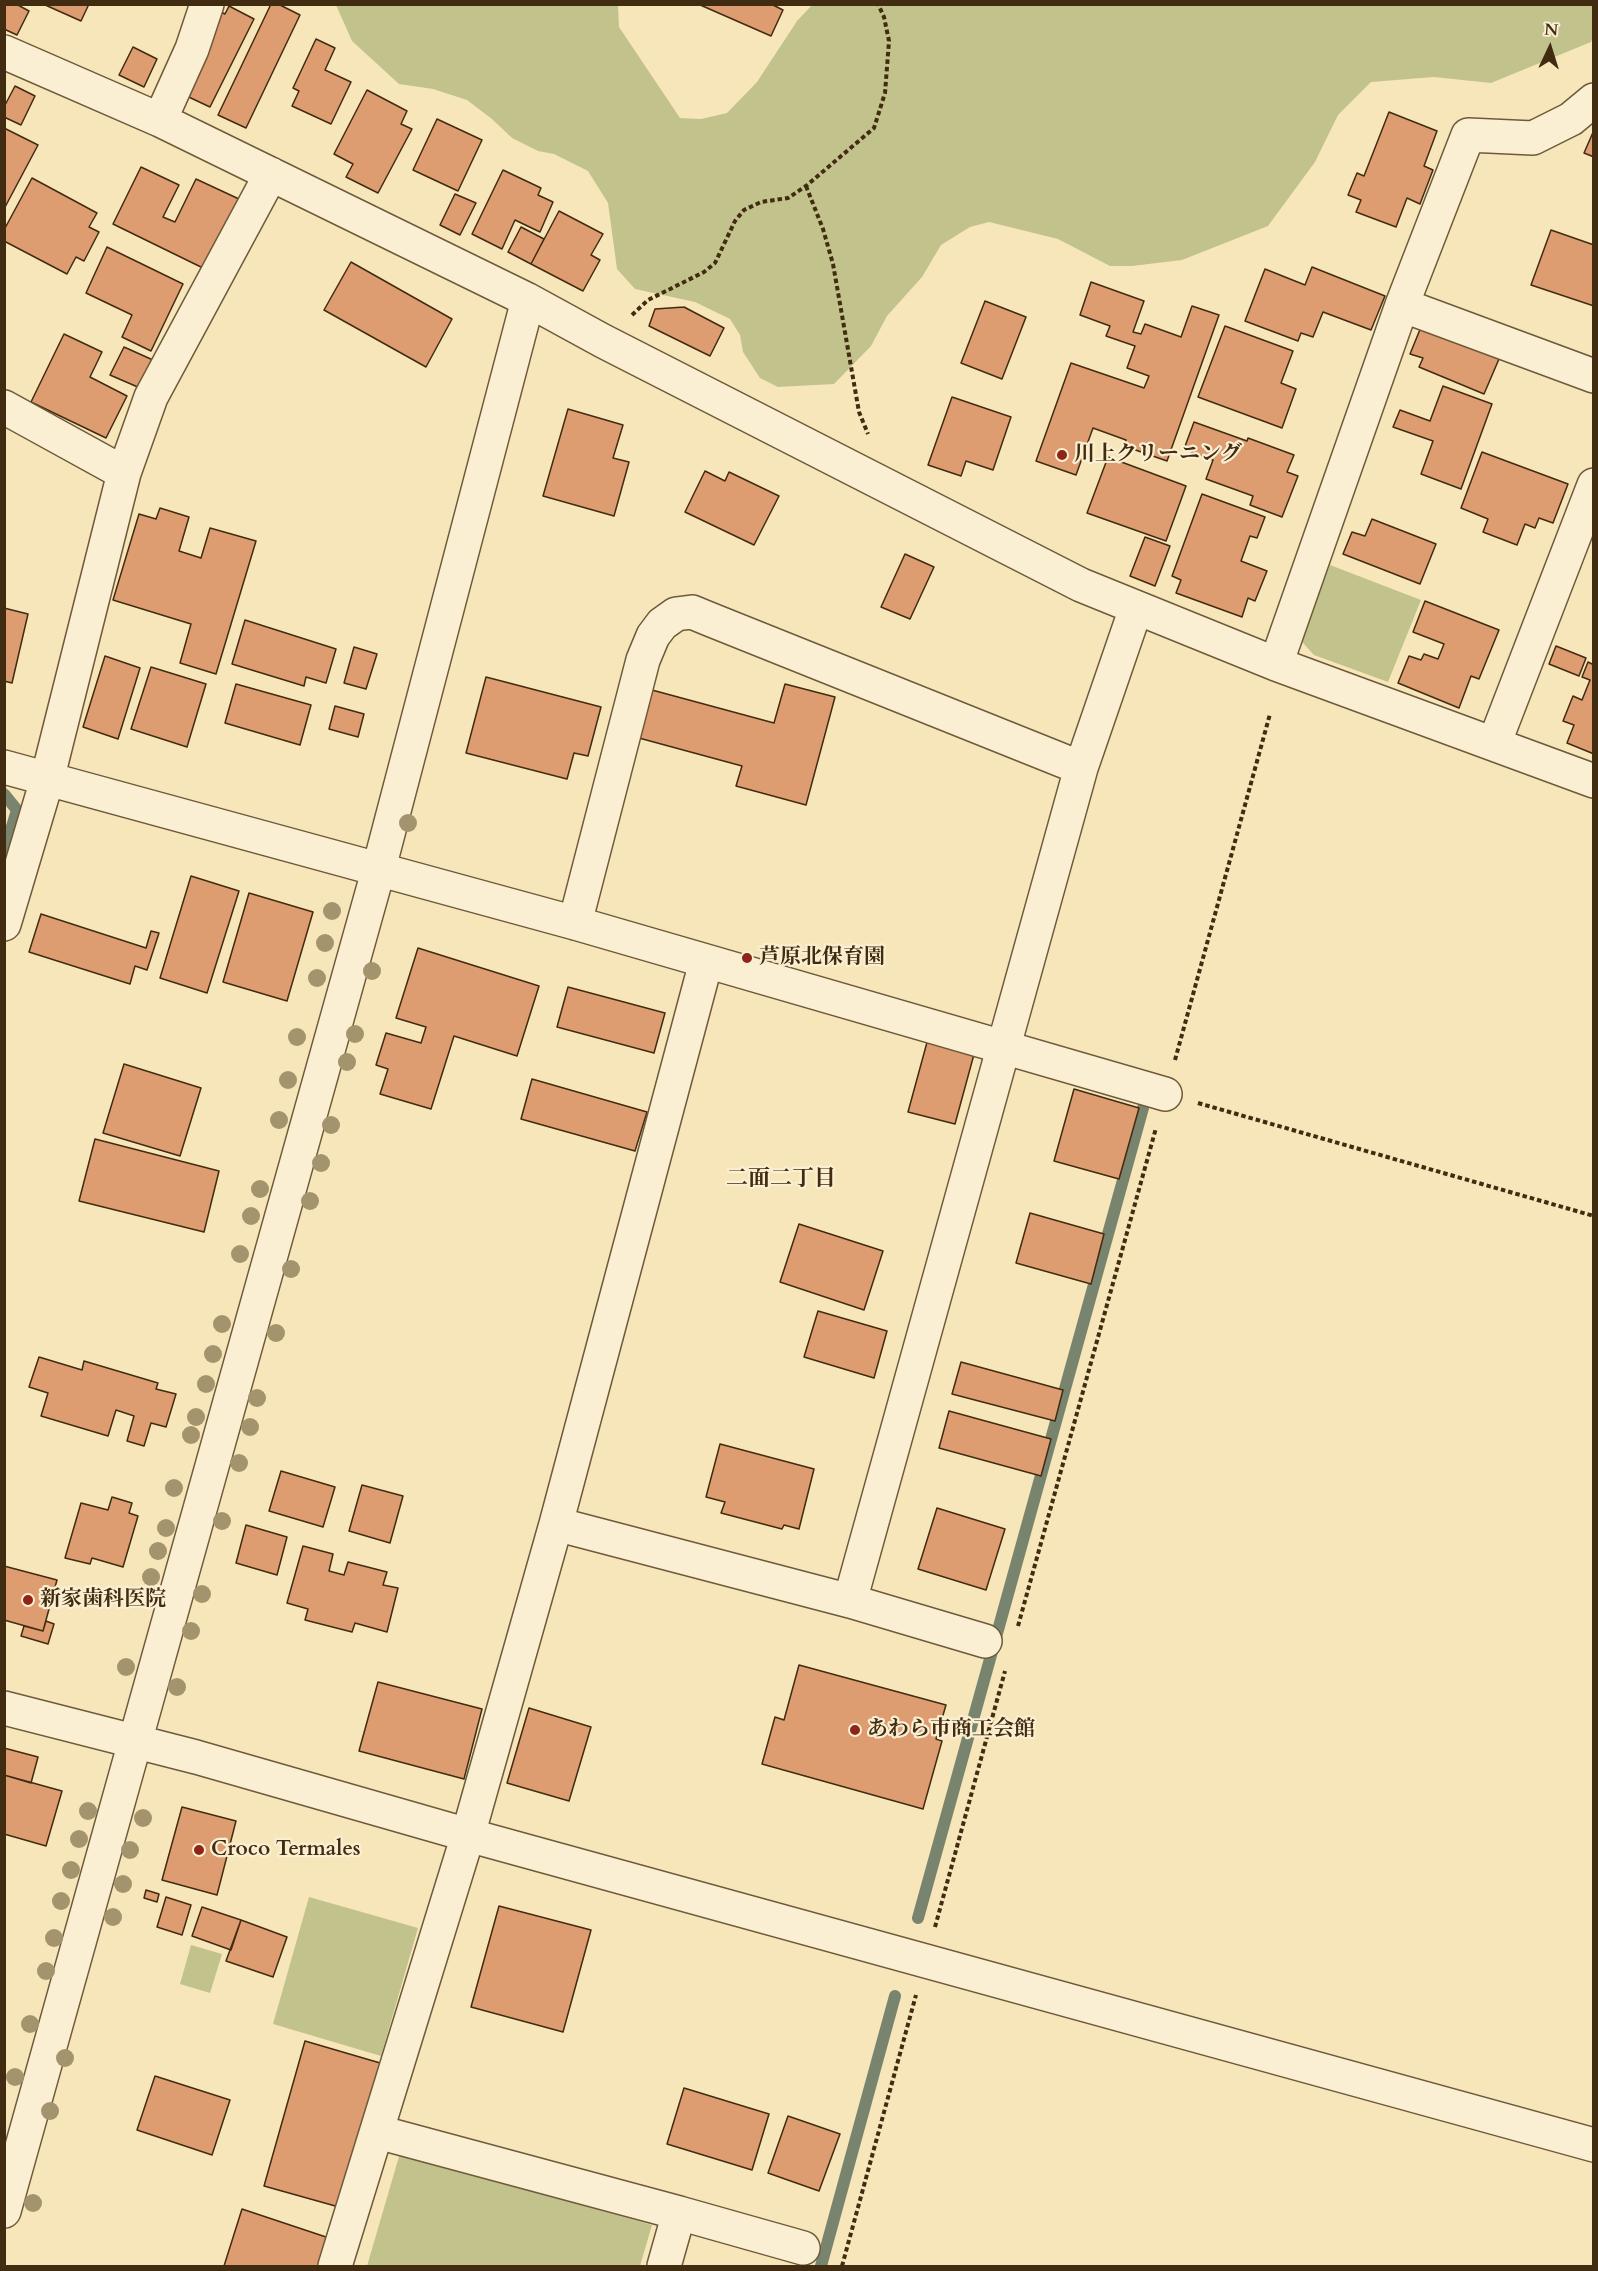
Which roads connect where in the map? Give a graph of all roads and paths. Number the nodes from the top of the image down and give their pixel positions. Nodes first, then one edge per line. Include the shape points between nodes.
1 (207, 4) edge
2 (878, 4) edge
3 (4, 52) edge
4 (1593, 100) edge
5 (160, 120) junction
6 (271, 174) junction
7 (806, 186) junction
8 (528, 300) junction
9 (1402, 304) junction
10 (603, 341) junction
11 (1593, 376) edge
12 (4, 407) edge
13 (124, 473) junction
14 (887, 485) junction
15 (1593, 485) edge
16 (1136, 608) junction
17 (1276, 664) junction
18 (1269, 714) dead end
19 (1494, 744) junction
20 (4, 767) edge
21 (1081, 768) junction
22 (47, 780) junction
23 (1593, 781) edge
24 (379, 868) junction
25 (574, 923) junction
26 (4, 924) edge
27 (706, 962) junction
28 (1002, 1048) junction
29 (1165, 1094) junction
30 (1593, 1216) edge
31 (556, 1524) junction
32 (850, 1601) junction
33 (1003, 1646) junction
34 (4, 1708) edge
35 (136, 1742) junction
36 (468, 1835) junction
37 (926, 1960) junction
38 (378, 2132) junction
39 (1593, 2145) edge
40 (4, 2211) edge
41 (680, 2213) junction
42 (803, 2248) dead end
43 (335, 2266) edge
44 (664, 2266) edge
45 (842, 2266) edge

1 - 5 street
2 - 7 path via 889,41 885,93 874,128
3 - 5 street
4 - 9 street via 1571,119 1533,138 1468,135
5 - 6 street
6 - 8 street
6 - 13 street via 151,397
7 - 10 path via 788,198 761,202 744,210 715,263 648,300
7 - 14 path via 833,264 859,412
8 - 10 street
8 - 24 street
9 - 11 street
9 - 17 street
10 - 14 street
12 - 13 street
13 - 22 street
14 - 16 street via 1081,585
15 - 19 street
16 - 17 street
16 - 21 street
17 - 19 street
18 - 29 path
19 - 23 street
20 - 22 street
21 - 25 street via 692,612 676,614 653,636 642,660
21 - 28 street
22 - 24 street
22 - 26 street
24 - 25 street
24 - 35 street
25 - 27 street
27 - 28 street
27 - 31 street
28 - 29 street
28 - 32 street
29 - 30 path
29 - 33 path
31 - 32 street
31 - 36 street
32 - 33 street
33 - 37 path
34 - 35 street
35 - 36 street
35 - 40 street
36 - 37 street
36 - 38 street
37 - 39 street
37 - 45 path
38 - 41 street
38 - 43 street
41 - 42 street
41 - 44 street

